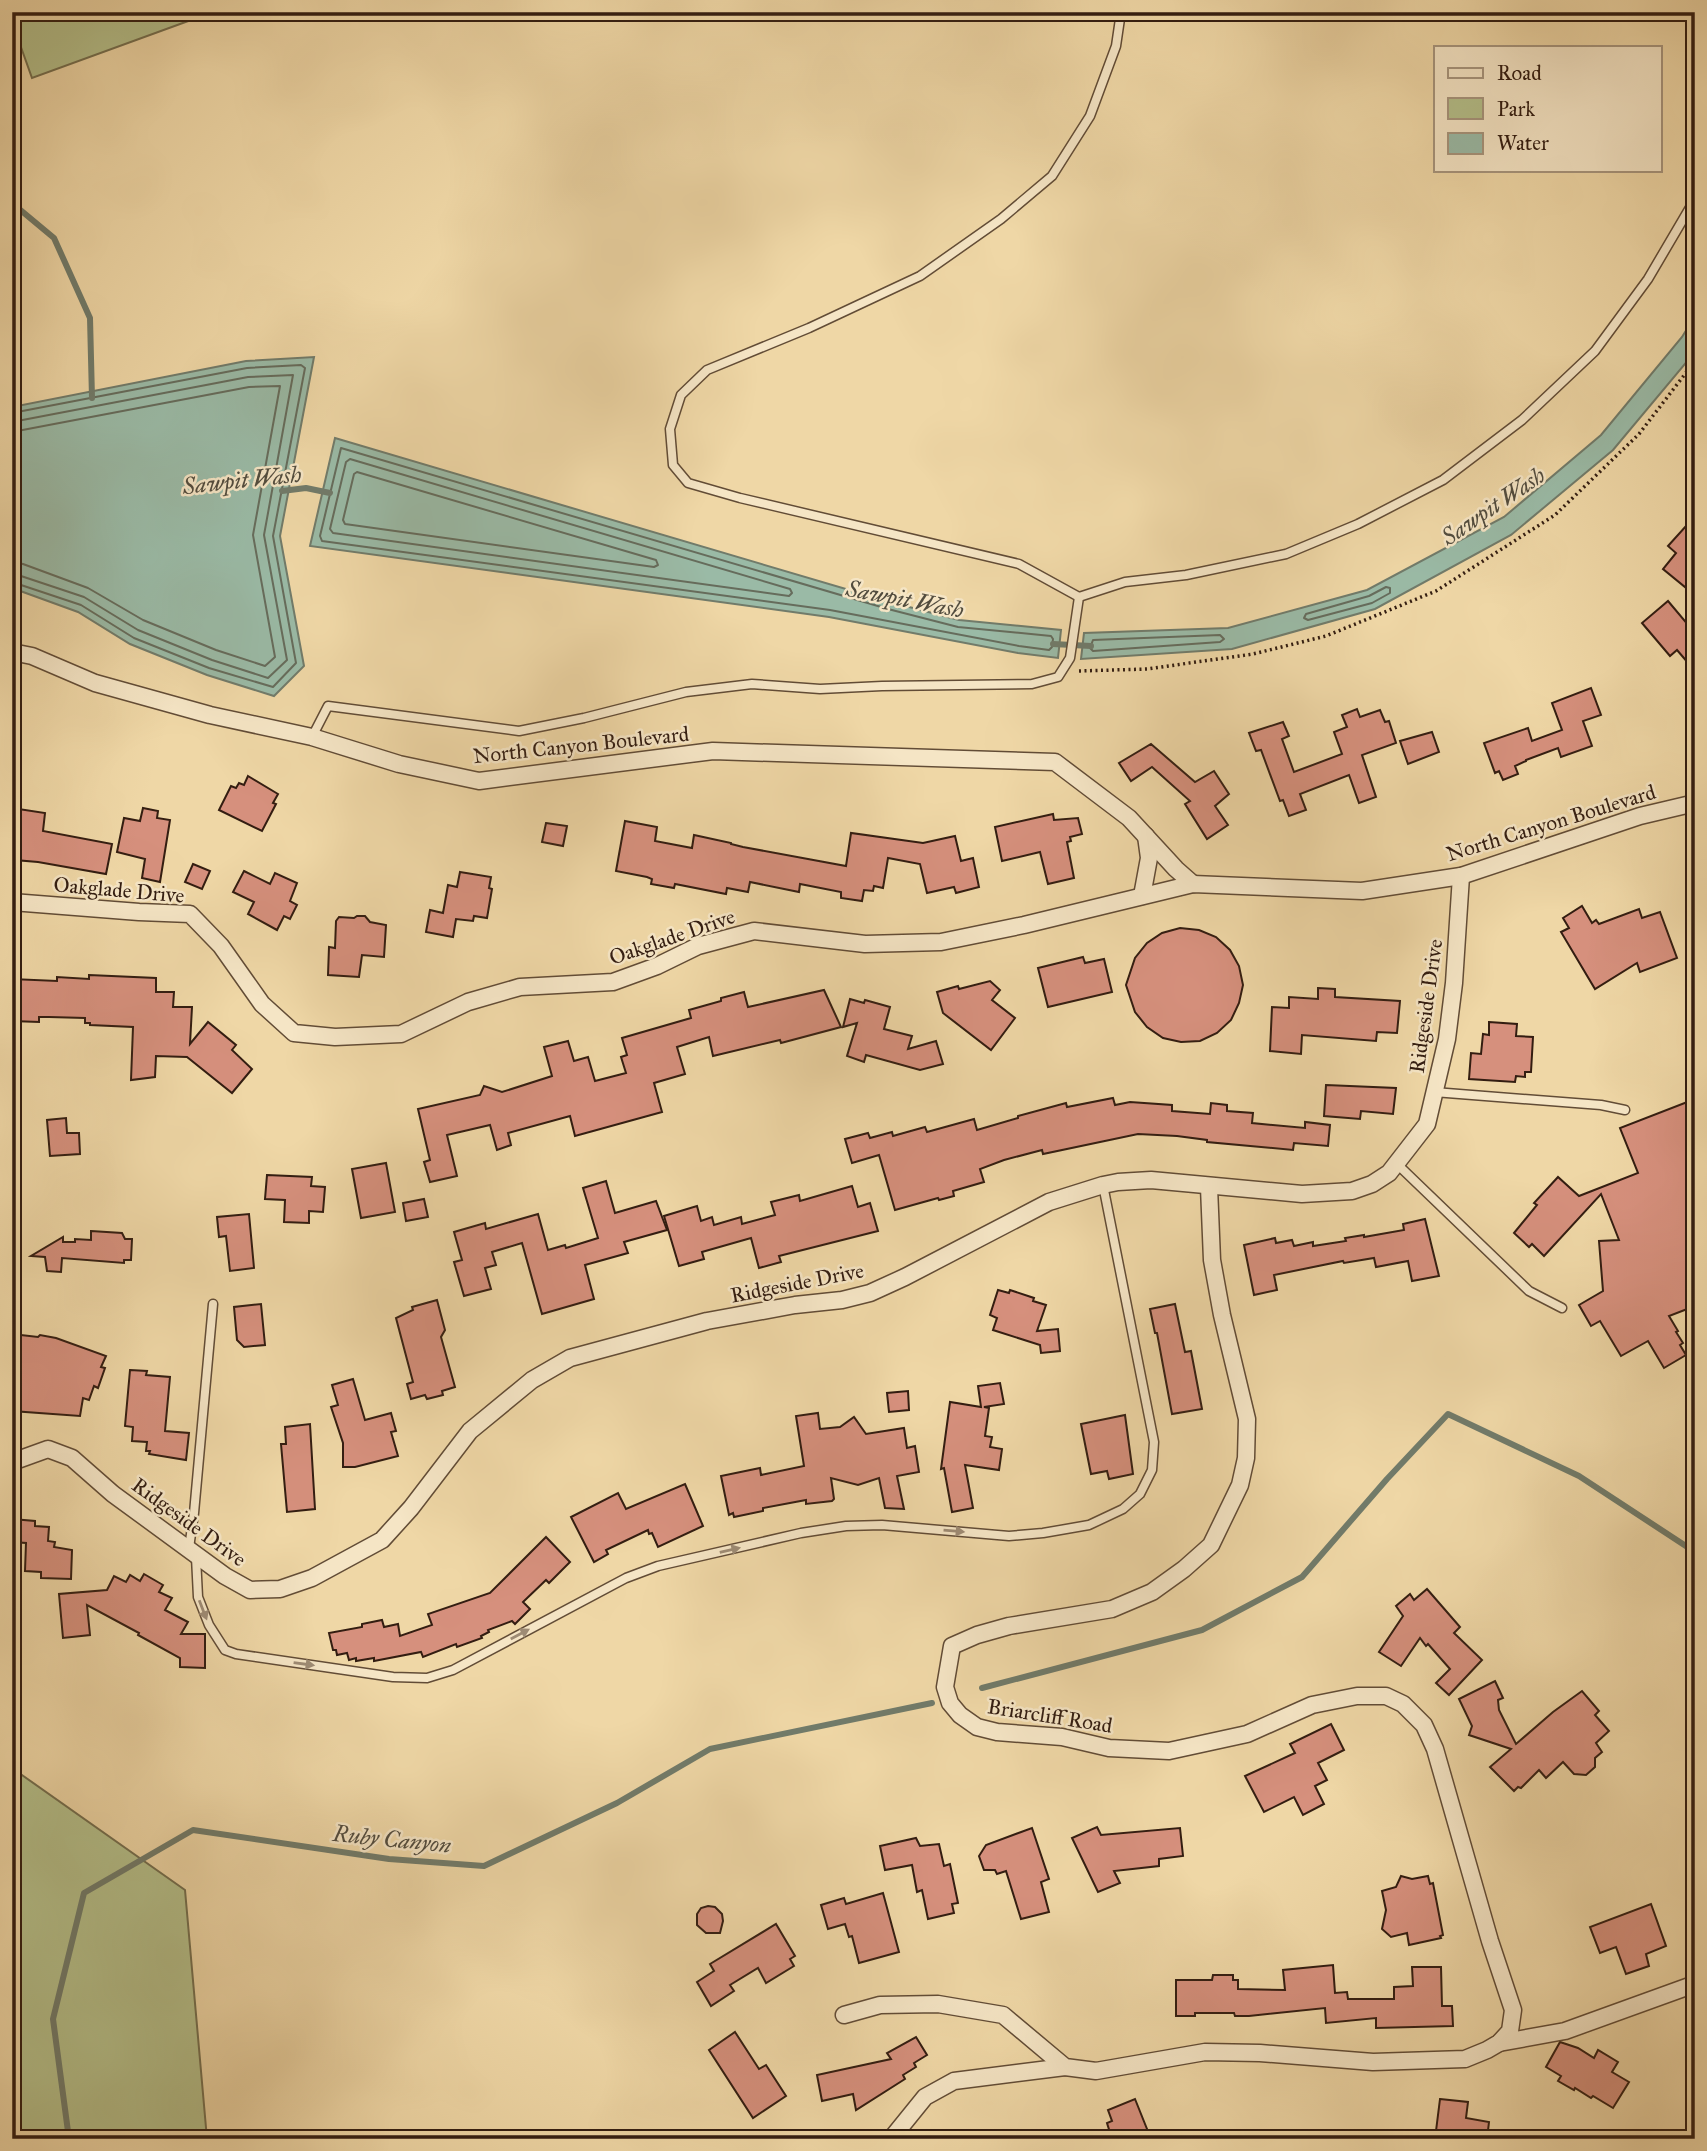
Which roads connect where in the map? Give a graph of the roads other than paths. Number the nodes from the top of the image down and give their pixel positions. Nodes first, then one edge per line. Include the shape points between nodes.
1 (1121, 12) edge
2 (1695, 199) edge
3 (1079, 597) junction
4 (12, 652) edge
5 (312, 737) junction
6 (1695, 803) edge
7 (1146, 836) junction
8 (1461, 876) junction
9 (1193, 884) junction
10 (1142, 896) junction
11 (12, 902) edge
12 (1434, 1092) junction
13 (1625, 1110) dead end
14 (1397, 1164) junction
15 (1103, 1185) junction
16 (1209, 1187) junction
17 (213, 1304) dead end
18 (1562, 1308) dead end
19 (12, 1462) edge
20 (192, 1550) junction
21 (1695, 1984) edge
22 (844, 2015) dead end
23 (1499, 2043) junction
24 (1065, 2067) junction
25 (891, 2139) edge

1 - 3 lane via 1116,46 1090,116 1052,176 920,276 707,370 681,396 670,429 673,465 688,482 1019,564
2 - 3 lane via 1648,279 1595,351 1522,420 1443,480 1358,524 1286,554 1186,576 1125,582
3 - 5 lane via 1070,658 1058,677 1032,684 820,689 751,684 686,692 519,731 328,706
4 - 5 street, North Canyon Boulevard via 33,656 95,684
5 - 7 street, North Canyon Boulevard via 399,764 479,781 713,751 1055,762
6 - 8 street, North Canyon Boulevard via 1640,816
7 - 9 street, North Canyon Boulevard
7 - 10 street via 1149,858
8 - 9 street, North Canyon Boulevard via 1362,891
8 - 12 street, Ridgeside Drive via 1453,994
9 - 10 street, Oakglade Drive
10 - 11 street, Oakglade Drive via 941,942 865,944 754,931 698,946 613,982 520,987 468,1002 401,1034 335,1037 294,1033 261,1004 222,946 190,914
12 - 13 lane
12 - 14 street, Ridgeside Drive via 1427,1124
14 - 16 street, Ridgeside Drive via 1372,1184 1352,1191 1302,1194
14 - 18 lane via 1529,1291
15 - 16 street, Ridgeside Drive via 1151,1180
15 - 20 street, Ridgeside Drive via 1049,1202 870,1293 707,1321 570,1358 532,1380 470,1431 382,1539 312,1578 280,1589 250,1590
20 -> 15 lane via 198,1597 225,1650 426,1678 453,1670 626,1578 658,1566 846,1525 1009,1536 1089,1525 1123,1509 1140,1494 1152,1470 1154,1442
16 - 23 street, Briarcliff Road via 1212,1260 1247,1419 1240,1485 1211,1545 1152,1591 1112,1609 1009,1626 953,1646 944,1687 950,1703 977,1727 1109,1748 1169,1751 1247,1734 1312,1704 1357,1696 1385,1696 1404,1704 1424,1725 1435,1749 1513,2010 1510,2031
17 - 20 lane
19 - 20 street, Ridgeside Drive via 48,1448 72,1458 113,1494
21 - 23 street via 1565,2031
22 - 24 street via 880,2005 938,2004 1003,2015
23 - 24 street via 1465,2059 1373,2062 1205,2052 1096,2071
24 - 25 street via 954,2081 925,2097

